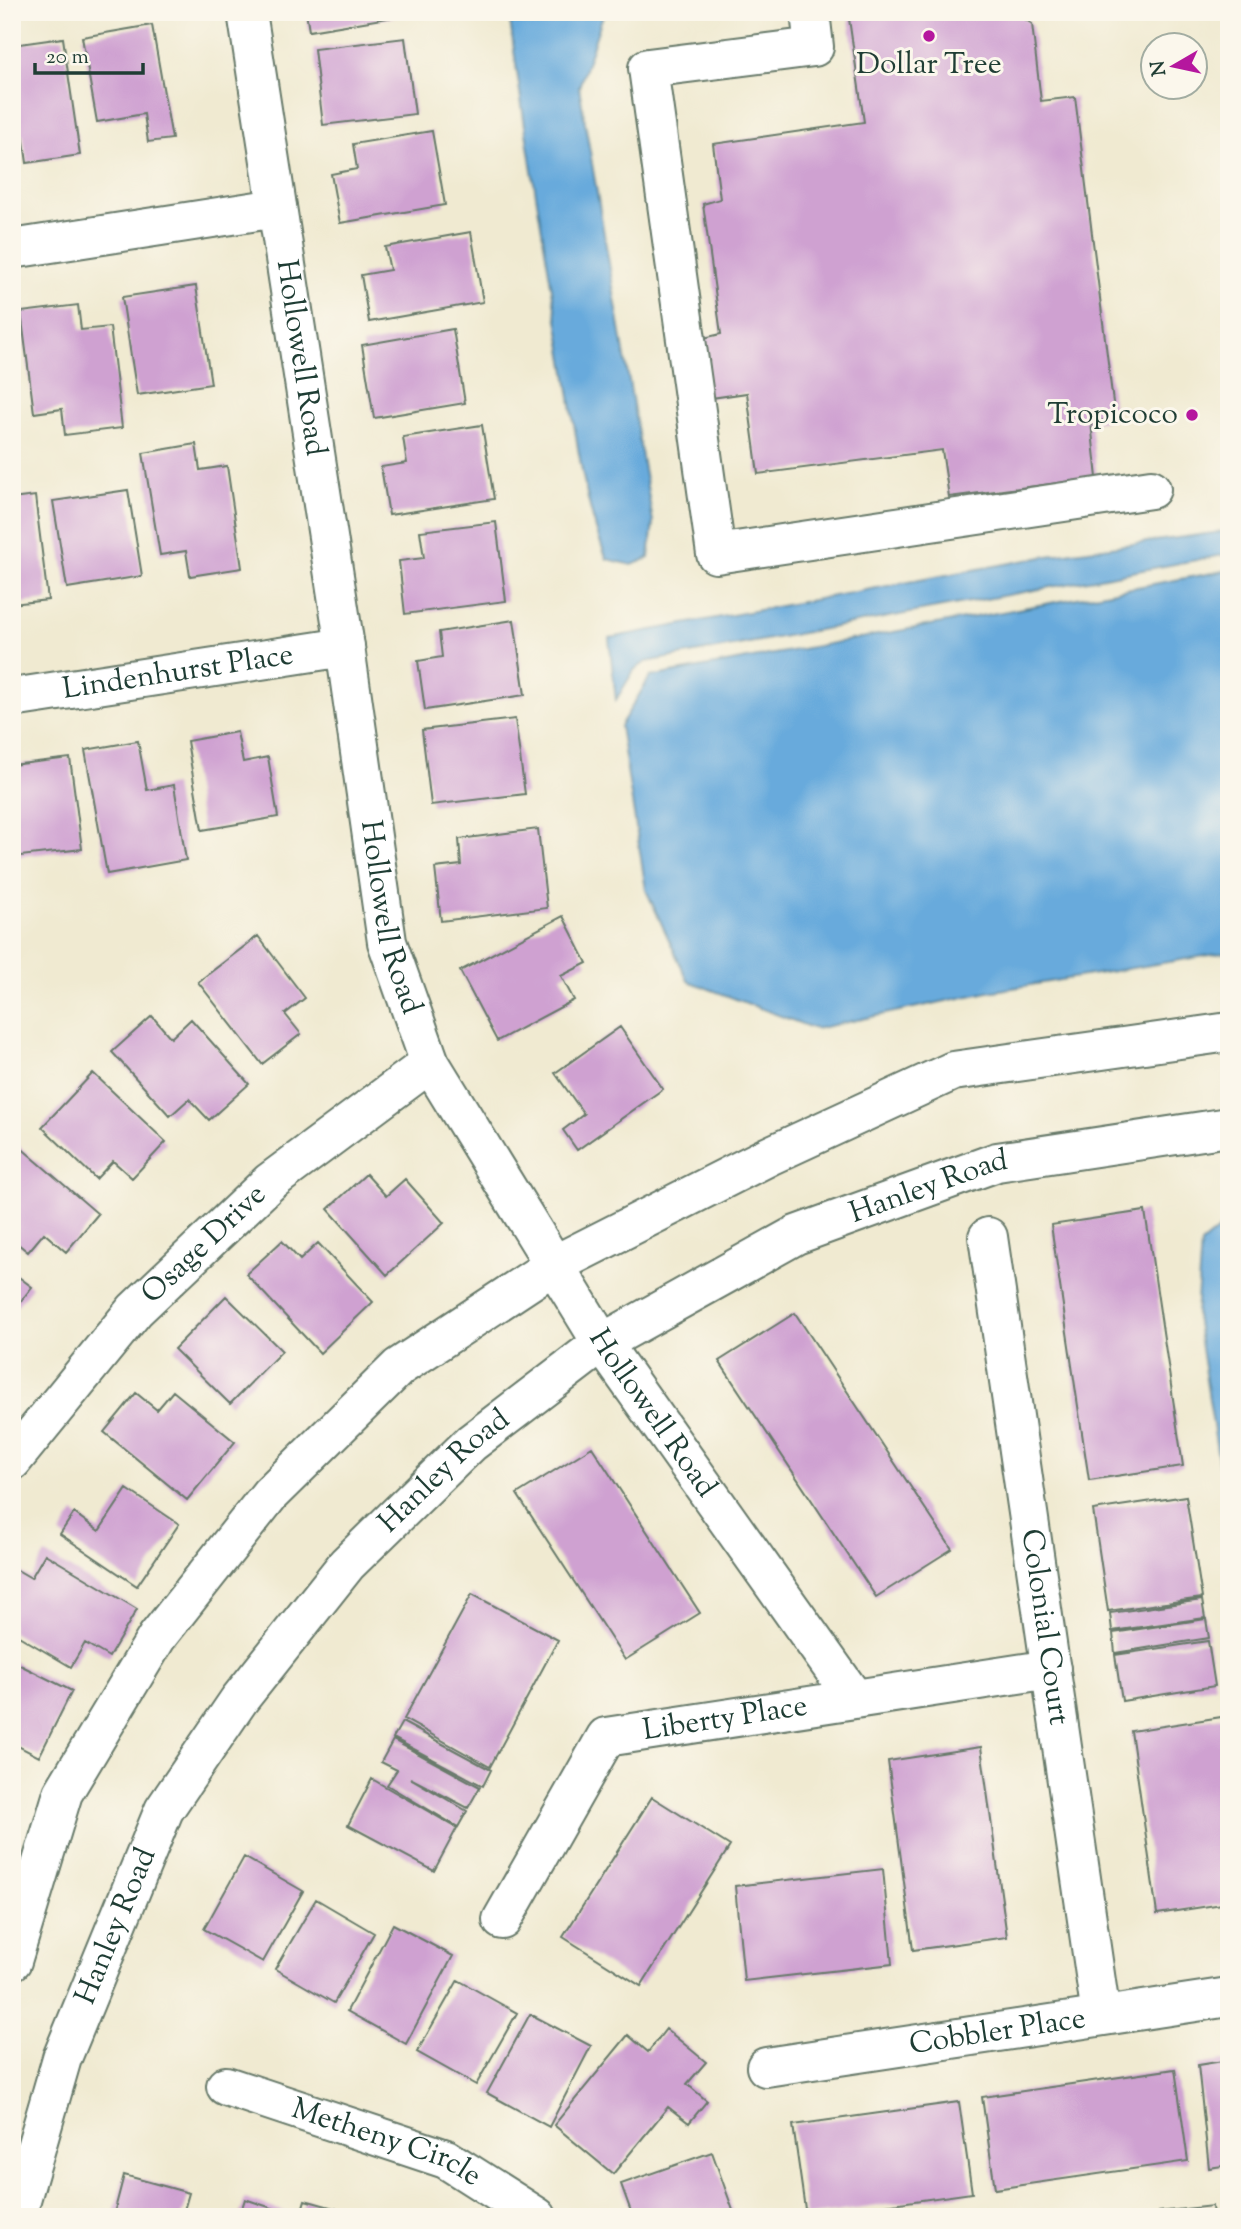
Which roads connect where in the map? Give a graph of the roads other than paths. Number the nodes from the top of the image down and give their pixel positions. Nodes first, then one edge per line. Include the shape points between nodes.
1 (247, 12) edge
2 (810, 12) edge
3 (277, 208) junction
4 (12, 248) edge
5 (1151, 489) dead end
6 (345, 647) junction
7 (12, 698) edge
8 (1229, 1032) edge
9 (430, 1062) junction
10 (1229, 1127) edge
11 (988, 1237) dead end
12 (555, 1265) junction
13 (603, 1343) junction
14 (12, 1461) edge
15 (1051, 1669) junction
16 (854, 1699) junction
17 (502, 1920) dead end
18 (12, 1961) edge
19 (1229, 1997) edge
20 (1101, 2016) junction
21 (766, 2067) dead end
22 (226, 2086) dead end
23 (16, 2217) edge
24 (537, 2217) edge

1 - 3 street, Hollowell Road
2 - 5 street via 814,47 648,68 716,554
3 - 4 street
3 - 6 street, Hollowell Road
6 - 7 street, Lindenhurst Place
6 - 9 street, Hollowell Road via 387,942
8 - 12 street via 953,1072 769,1156
9 - 12 street, Hollowell Road
9 - 14 street, Osage Drive via 260,1191 135,1311
10 - 13 street, Hanley Road via 997,1162 796,1235
11 - 15 street, Colonial Court
12 - 13 street, Hollowell Road
12 - 18 street via 400,1367 270,1494 157,1637 63,1793
13 - 16 street, Hollowell Road
13 - 23 street, Hanley Road via 471,1443 347,1564 239,1700 164,1810 62,2058
15 - 16 street, Liberty Place
15 - 20 street, Colonial Court
16 - 17 street, Liberty Place via 606,1737
19 - 20 street, Cobbler Place
20 - 21 street, Cobbler Place
22 - 24 street, Metheny Circle via 446,2158

